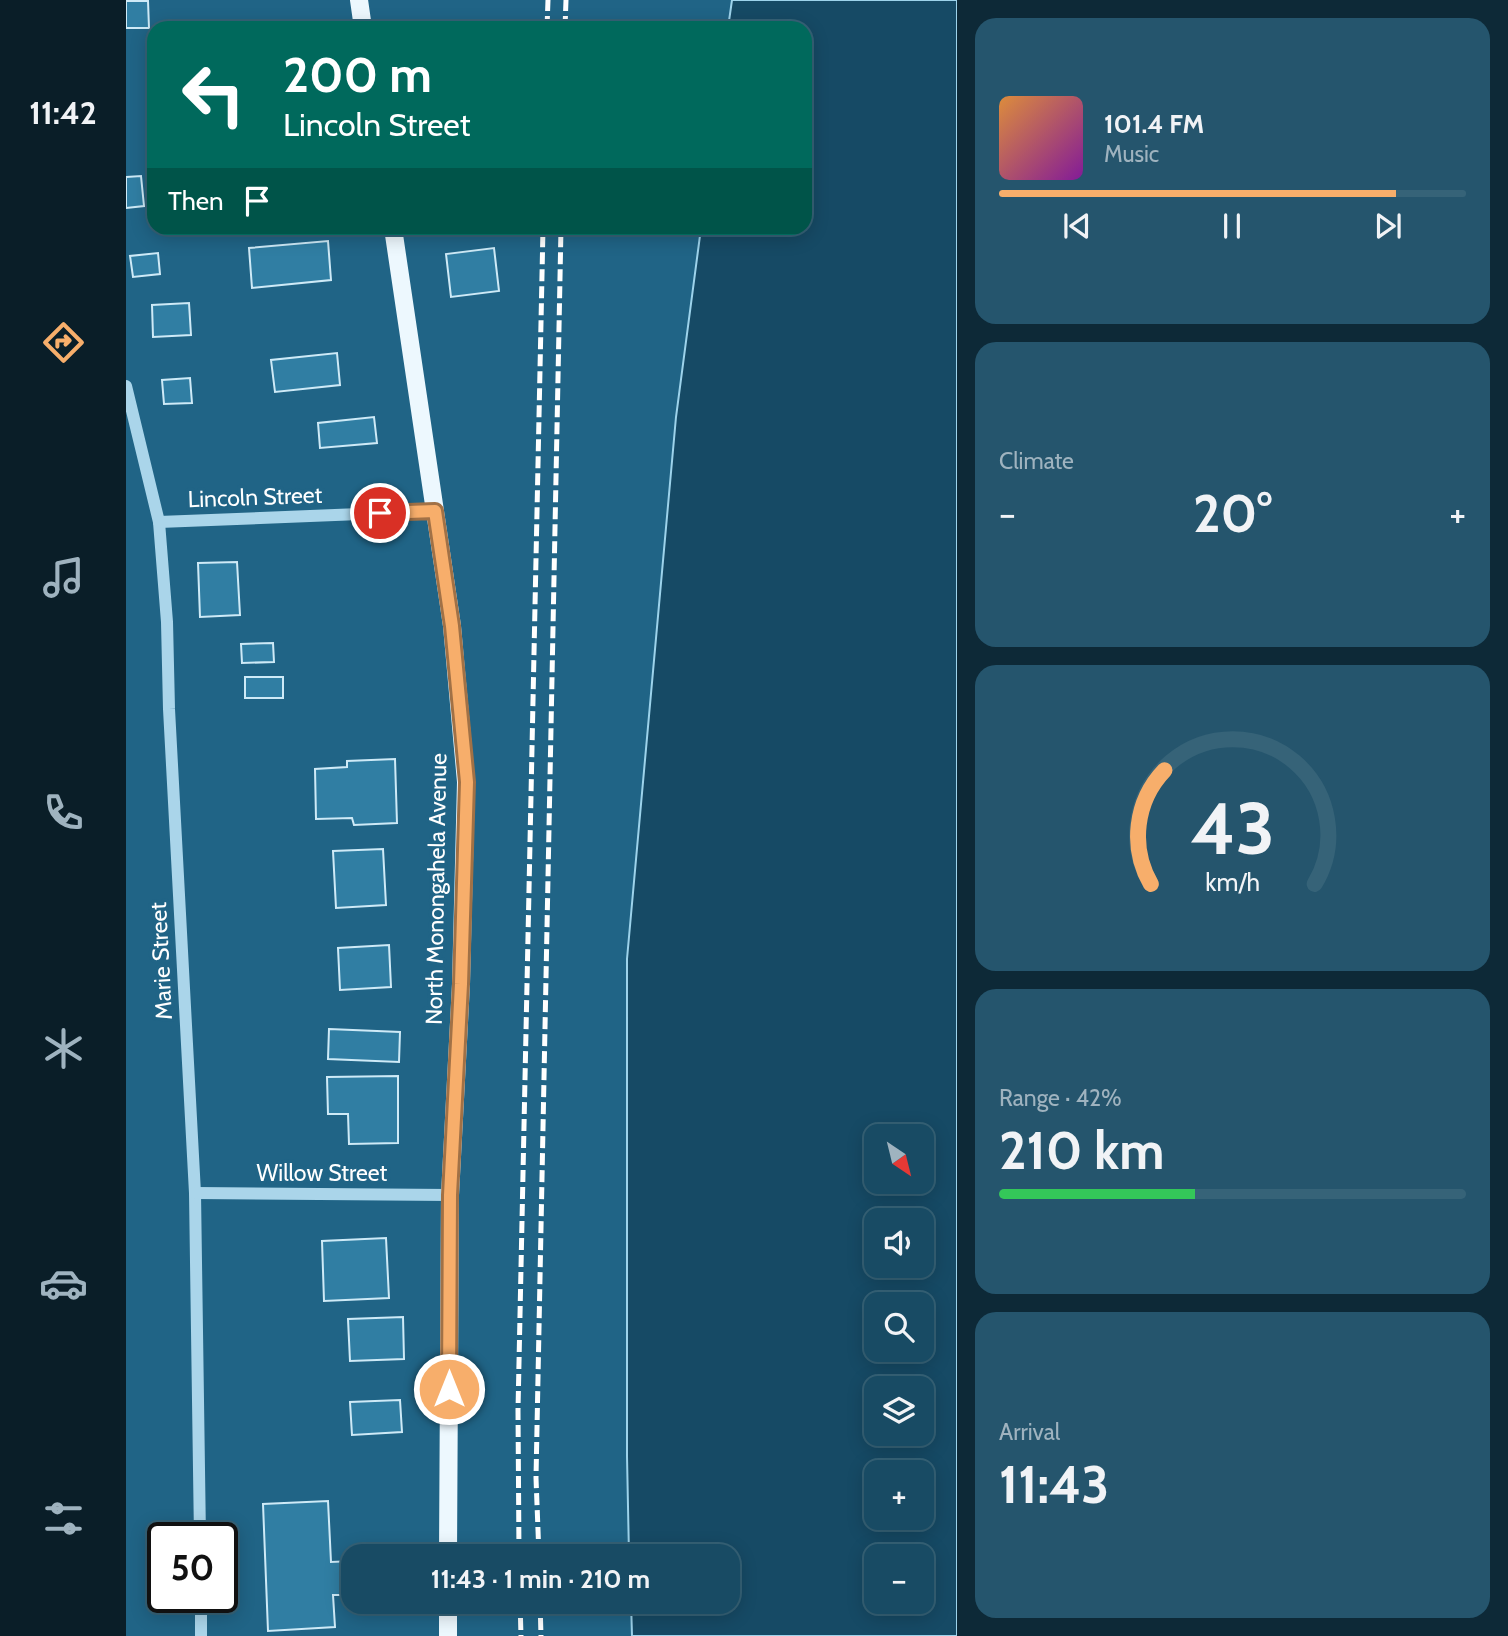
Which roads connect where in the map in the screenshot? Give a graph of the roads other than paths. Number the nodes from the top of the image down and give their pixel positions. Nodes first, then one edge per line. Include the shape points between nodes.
1 (359, 0) edge
2 (362, 21) edge
3 (394, 235) edge
4 (126, 386) edge
5 (435, 511) junction
6 (159, 522) junction
7 (195, 1193) junction
8 (450, 1195) junction
9 (200, 1522) edge
10 (448, 1544) edge
11 (201, 1613) edge
12 (448, 1614) edge
13 (201, 1636) edge
14 (448, 1636) edge

1 - 2 main road
3 - 5 main road, North Monongahela Avenue
4 - 6 street, Marie Street
5 - 6 street, Lincoln Street
5 - 8 main road, North Monongahela Avenue via 467,782
6 - 7 street, Marie Street
7 - 8 street, Willow Street
7 - 9 street, Marie Street
8 - 10 main road, North Monongahela Avenue
11 - 13 street
12 - 14 main road

